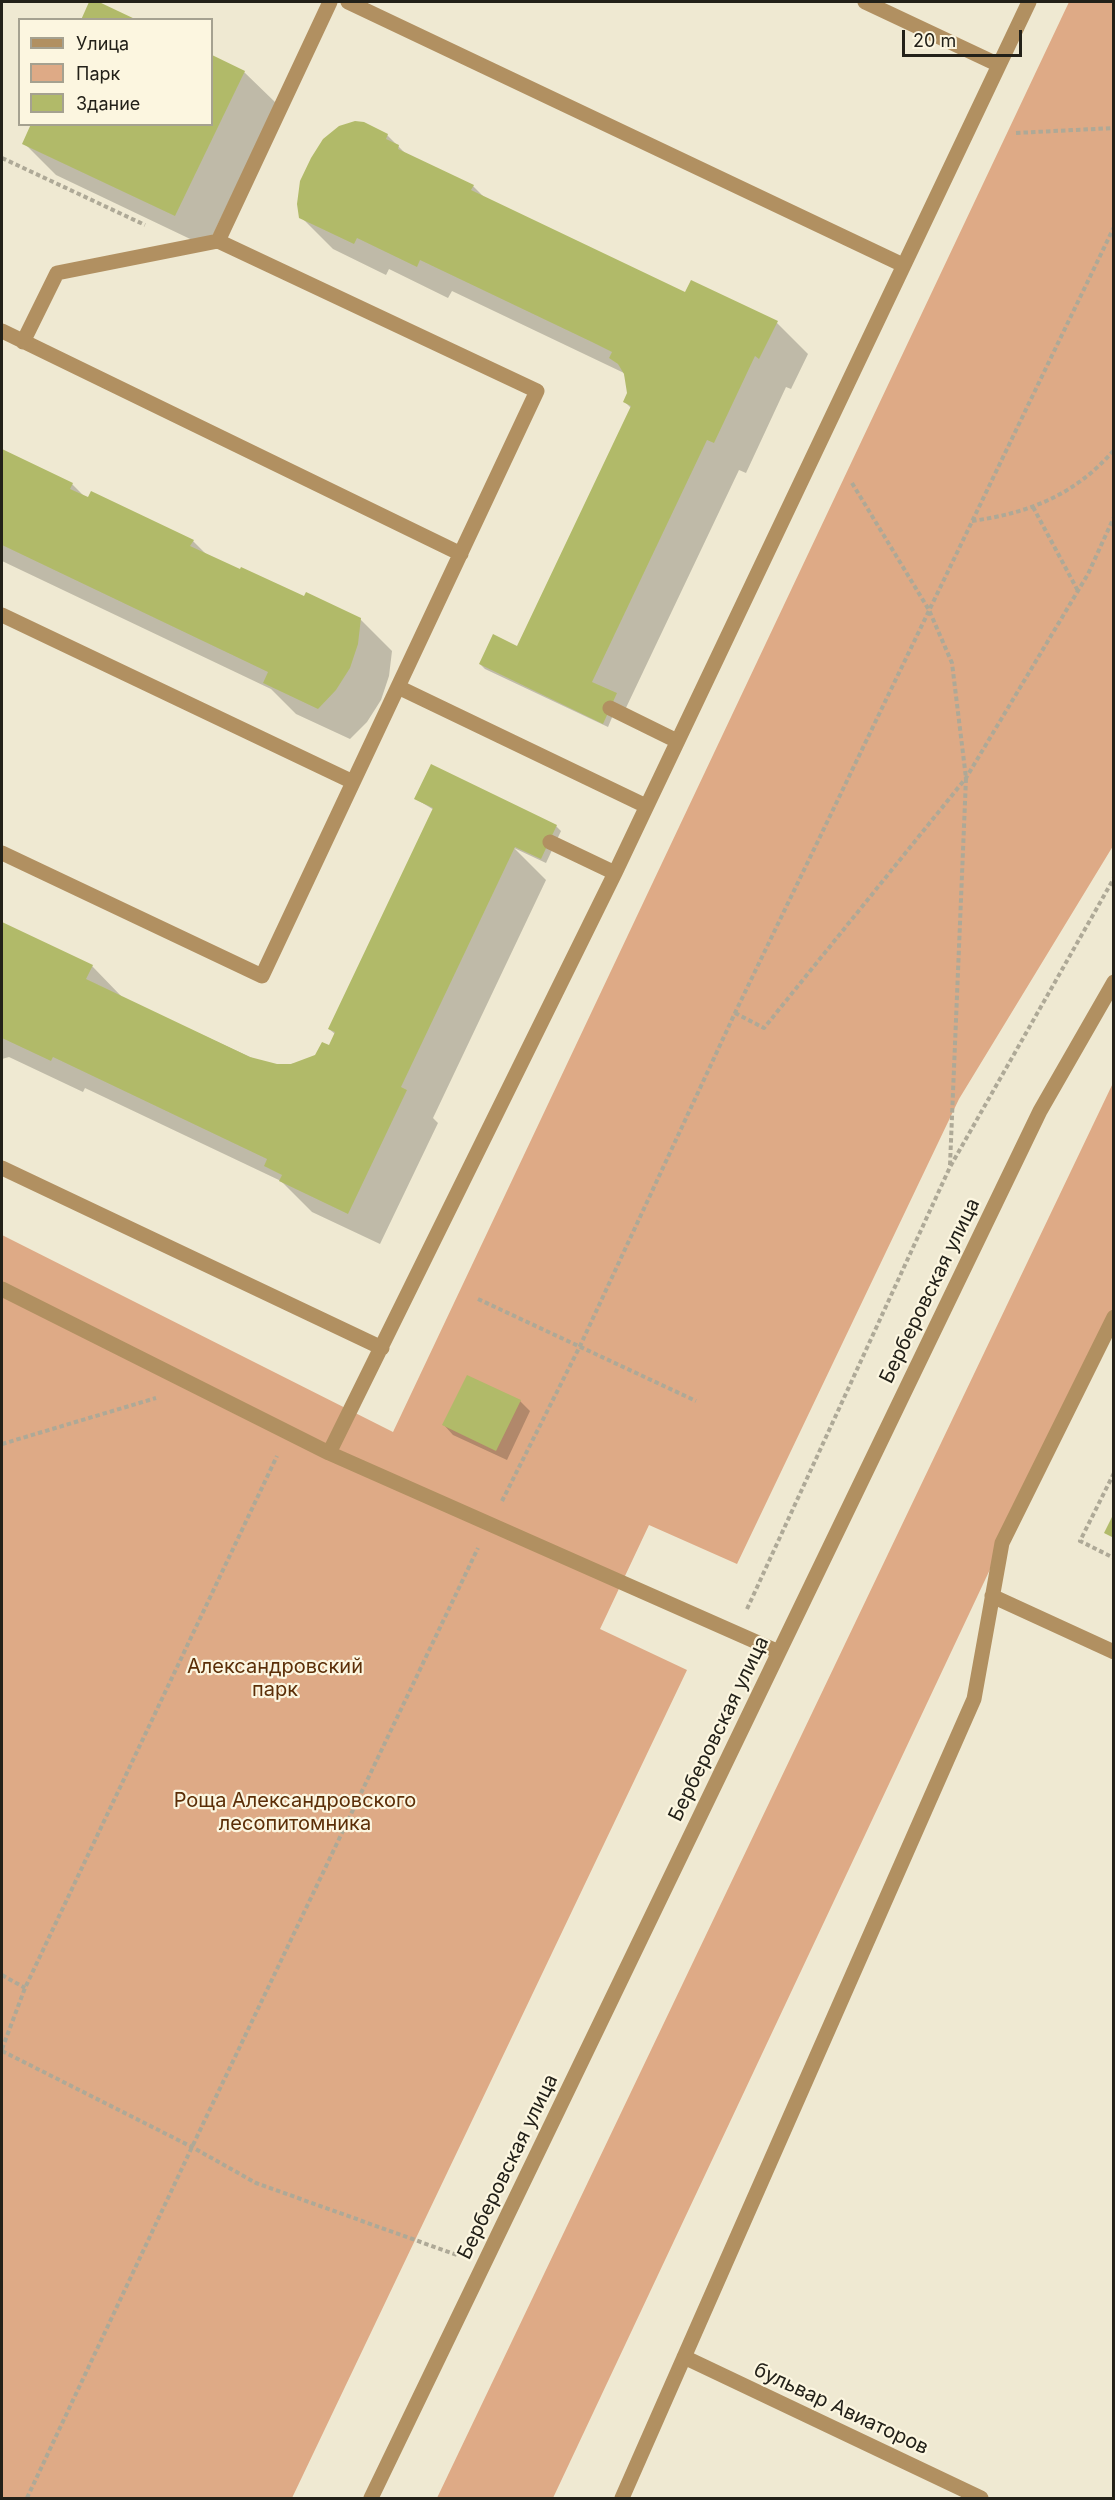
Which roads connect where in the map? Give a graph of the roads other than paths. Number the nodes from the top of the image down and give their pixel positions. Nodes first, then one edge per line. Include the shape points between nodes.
1 (330, 2) edge
2 (348, 2) edge
3 (865, 2) edge
4 (1029, 2) edge
5 (999, 65) junction
6 (218, 241) junction
7 (903, 265) junction
8 (2, 331) edge
9 (23, 342) junction
10 (461, 554) junction
11 (2, 615) edge
12 (398, 687) junction
13 (610, 708) dead end
14 (677, 741) junction
15 (353, 782) junction
16 (646, 806) junction
17 (549, 842) dead end
18 (2, 853) edge
19 (615, 873) junction
20 (1113, 982) edge
21 (2, 1168) edge
22 (2, 1289) edge
23 (1113, 1317) edge
24 (382, 1348) junction
25 (329, 1453) junction
26 (992, 1596) junction
27 (779, 1652) junction
28 (1113, 1652) edge
29 (684, 2358) junction
30 (371, 2499) edge
31 (622, 2499) edge
32 (981, 2499) edge

1 - 6 street
2 - 7 street
3 - 5 street
4 - 5 street
5 - 7 street
6 - 9 street via 57,273
6 - 10 street via 537,391
7 - 14 street
8 - 9 street
9 - 10 street
10 - 12 street
11 - 15 street
12 - 15 street
12 - 16 street
13 - 14 street
14 - 16 street
15 - 18 street via 262,976
16 - 19 street
17 - 19 street
19 - 24 street
20 - 27 street, Берберовская улица via 1040,1111
21 - 24 street
22 - 25 street
23 - 26 street via 1002,1542
24 - 25 street
25 - 27 street
26 - 28 street
26 - 29 street via 974,1699
27 - 30 street, Берберовская улица
29 - 31 street
29 - 32 street, бульвар Авиаторов

